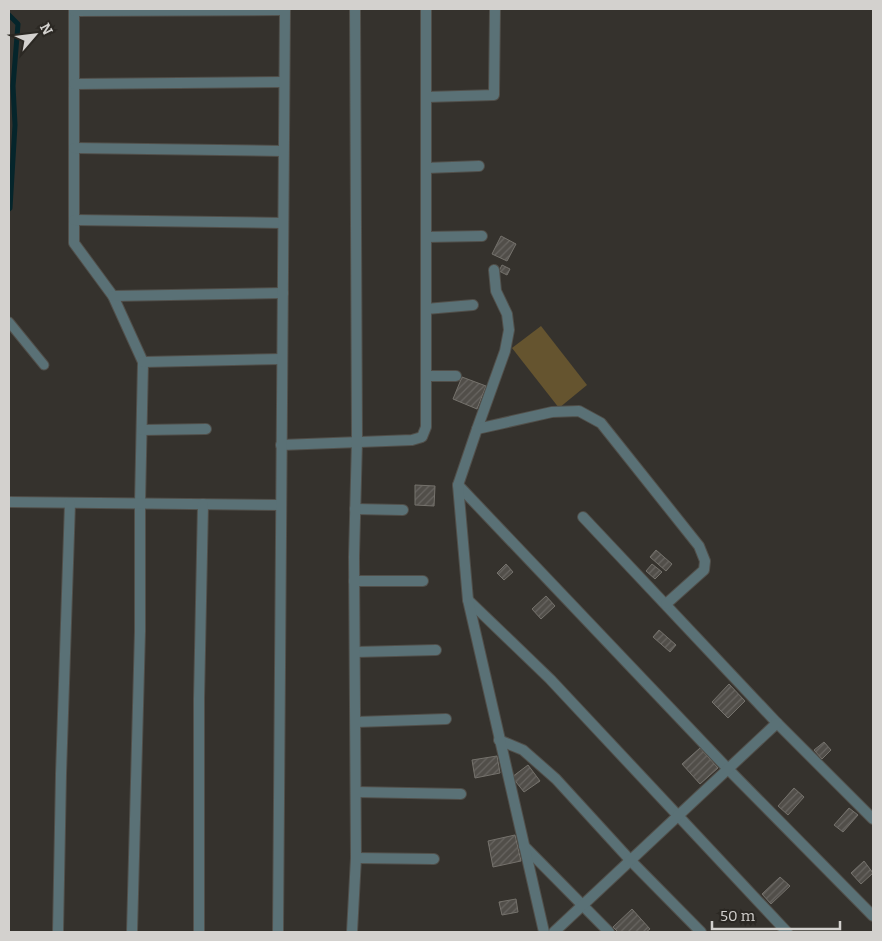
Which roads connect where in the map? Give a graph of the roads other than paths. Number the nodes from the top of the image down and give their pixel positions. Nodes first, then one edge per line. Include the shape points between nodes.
1 (355, 9) edge
2 (426, 9) edge
3 (494, 9) edge
4 (74, 10) edge
5 (285, 10) edge
6 (284, 82) junction
7 (74, 84) junction
8 (426, 97) junction
9 (74, 148) junction
10 (283, 151) junction
11 (479, 166) dead end
12 (426, 168) junction
13 (74, 220) junction
14 (283, 223) junction
15 (482, 236) dead end
16 (426, 237) junction
17 (494, 270) dead end
18 (282, 293) junction
19 (113, 296) junction
20 (473, 305) dead end
21 (426, 309) junction
22 (9, 322) edge
23 (282, 360) junction
24 (143, 362) junction
25 (44, 365) dead end
26 (426, 376) junction
27 (456, 376) dead end
28 (206, 429) dead end
29 (476, 429) junction
30 (142, 430) junction
31 (357, 441) junction
32 (281, 445) junction
33 (458, 485) junction
34 (9, 502) edge
35 (70, 503) junction
36 (140, 504) junction
37 (203, 504) junction
38 (281, 505) junction
39 (355, 509) junction
40 (403, 510) dead end
41 (583, 516) dead end
42 (354, 580) junction
43 (423, 581) dead end
44 (468, 600) junction
45 (666, 604) junction
46 (436, 650) dead end
47 (355, 652) junction
48 (446, 719) dead end
49 (356, 722) junction
50 (777, 724) junction
51 (499, 740) junction
52 (728, 769) junction
53 (356, 792) junction
54 (461, 794) dead end
55 (678, 816) junction
56 (873, 819) edge
57 (524, 845) junction
58 (356, 858) junction
59 (434, 858) dead end
60 (631, 861) junction
61 (583, 906) junction
62 (873, 916) edge
63 (58, 932) edge
64 (132, 932) edge
65 (199, 932) edge
66 (278, 932) edge
67 (352, 932) edge
68 (544, 932) edge
69 (554, 932) edge
70 (609, 932) edge
71 (701, 932) edge
72 (787, 932) edge

1 - 31 street
2 - 8 street
3 - 8 street via 494,95
4 - 5 street
4 - 7 street
5 - 6 street
6 - 7 street
6 - 10 street
7 - 9 street
8 - 12 street
9 - 10 street
9 - 13 street
10 - 14 street
11 - 12 street
12 - 16 street
13 - 14 street
13 - 19 street via 74,244
14 - 18 street
15 - 16 street
16 - 21 street
17 - 29 street via 496,291 507,314 510,330
18 - 19 street
18 - 23 street
19 - 24 street
20 - 21 street
21 - 26 street
22 - 25 lane
23 - 24 street
23 - 32 street
24 - 30 street
26 - 27 street
26 - 31 street via 426,427 422,437
28 - 30 street
29 - 33 street
29 - 45 street via 552,412 579,411 600,423 699,546 705,561 704,570
30 - 36 street
31 - 32 street
31 - 39 street
32 - 38 street
33 - 44 street
33 - 52 street
34 - 35 street
35 - 36 street
35 - 63 street
36 - 37 street
36 - 64 street
37 - 38 street
37 - 65 street via 198,699
38 - 66 street
39 - 40 street
39 - 42 street
41 - 45 street
42 - 43 street
42 - 47 street
44 - 51 street
44 - 55 street via 550,679
45 - 50 street
46 - 47 street
47 - 49 street
48 - 49 street
49 - 53 street
50 - 52 street
50 - 56 street
51 - 57 street
51 - 60 street via 523,750 556,779
52 - 55 street
52 - 62 street
53 - 54 street
53 - 58 street
55 - 60 street
55 - 72 street
57 - 61 street
57 - 68 street
58 - 59 street
58 - 67 street
60 - 61 street
60 - 71 street
61 - 69 street
61 - 70 street

